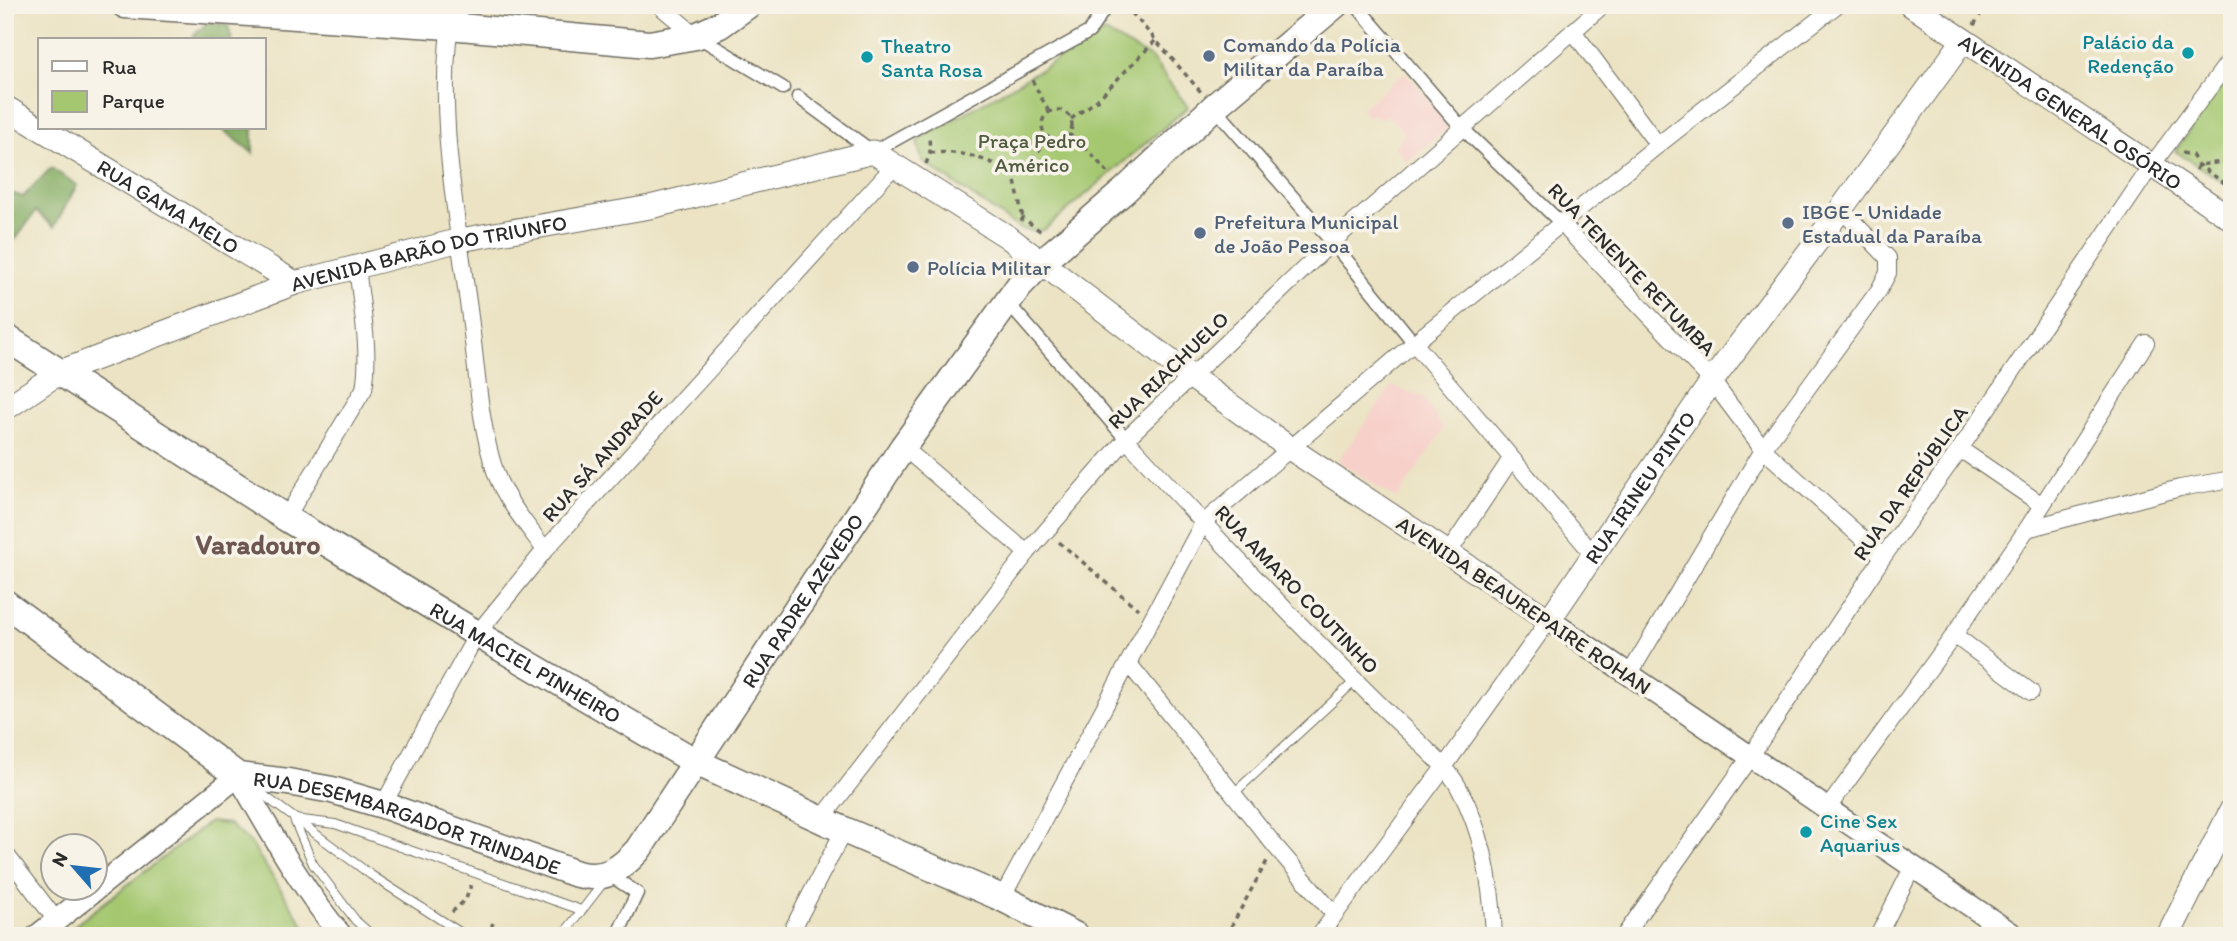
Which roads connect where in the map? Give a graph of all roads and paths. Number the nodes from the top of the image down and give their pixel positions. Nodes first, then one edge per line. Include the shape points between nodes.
1 (125, 5) edge
2 (659, 5) edge
3 (748, 5) edge
4 (1107, 5) edge
5 (1125, 5) edge
6 (1335, 5) edge
7 (1356, 5) edge
8 (1603, 5) edge
9 (1838, 5) edge
10 (1911, 5) edge
11 (451, 16) edge
12 (708, 31) junction
13 (1573, 31) junction
14 (1156, 40) junction
15 (1963, 41) junction
16 (2232, 57) edge
17 (1025, 67) junction
18 (783, 88) dead end
19 (798, 97) dead end
20 (5, 107) edge
21 (1214, 107) junction
22 (1049, 112) junction
23 (1071, 119) junction
24 (927, 121) junction
25 (38, 127) edge
26 (1462, 128) junction
27 (43, 130) edge
28 (1069, 134) junction
29 (1048, 137) junction
30 (1658, 145) junction
31 (873, 152) junction
32 (930, 153) junction
33 (2180, 153) dead end
34 (2232, 161) edge
35 (2198, 164) junction
36 (2152, 165) junction
37 (894, 166) junction
38 (1013, 172) junction
39 (919, 182) junction
40 (2232, 188) edge
41 (1124, 191) junction
42 (1841, 209) junction
43 (1023, 218) dead end
44 (2232, 219) edge
45 (1562, 224) junction
46 (460, 240) junction
47 (1332, 242) junction
48 (1042, 262) junction
49 (357, 266) junction
50 (295, 283) junction
51 (1006, 302) junction
52 (5, 337) edge
53 (1414, 343) junction
54 (2146, 343) dead end
55 (60, 373) junction
56 (1189, 376) junction
57 (1712, 382) junction
58 (5, 409) edge
59 (1126, 439) junction
60 (903, 447) junction
61 (1291, 449) junction
62 (1763, 449) junction
63 (1960, 449) junction
64 (1511, 458) junction
65 (2232, 479) edge
66 (2042, 505) junction
67 (286, 518) junction
68 (1203, 523) junction
69 (2027, 529) junction
70 (1047, 531) junction
71 (545, 550) junction
72 (1027, 553) junction
73 (1593, 554) junction
74 (1447, 555) junction
75 (1883, 557) junction
76 (5, 603) edge
77 (1151, 620) junction
78 (1549, 620) junction
79 (477, 634) junction
80 (1954, 635) junction
81 (1129, 664) junction
82 (1629, 675) junction
83 (1355, 681) junction
84 (2031, 692) dead end
85 (1750, 757) junction
86 (696, 762) junction
87 (1444, 767) junction
88 (238, 776) junction
89 (1233, 794) junction
90 (383, 805) junction
91 (1827, 809) junction
92 (2232, 809) edge
93 (294, 820) junction
94 (832, 825) junction
95 (1276, 847) junction
96 (5, 853) edge
97 (1912, 868) junction
98 (476, 874) junction
99 (610, 875) junction
100 (1002, 898) junction
101 (581, 910) junction
102 (1334, 914) junction
103 (56, 920) junction
104 (443, 921) junction
105 (493, 923) dead end
106 (37, 936) edge
107 (342, 936) edge
108 (373, 936) edge
109 (466, 936) edge
110 (488, 936) edge
111 (562, 936) edge
112 (617, 936) edge
113 (789, 936) edge
114 (1076, 936) edge
115 (1226, 936) edge
116 (1319, 936) edge
117 (1494, 936) edge
118 (1624, 936) edge
119 (1878, 936) edge
120 (2015, 936) edge
121 (2168, 936) edge

1 - 11 main road
2 - 12 street
3 - 12 main road
4 - 17 street via 1089,32
5 - 14 path
6 - 21 main road
7 - 26 street, RUA TENENTE RETUMBA
8 - 13 street, RUA RIACHUELO
9 - 30 street
10 - 15 main road, AVENIDA GENERAL OSÓRIO
11 - 12 main road via 649,44
11 - 46 street via 445,92
12 - 18 street
13 - 26 street, RUA RIACHUELO
13 - 30 street
14 - 21 path
14 - 23 path via 1096,101
15 - 36 main road, AVENIDA GENERAL OSÓRIO
15 - 42 main road, RUA IRINEU PINTO
16 - 36 street, RUA DA REPÚBLICA
17 - 22 path
17 - 24 street
19 - 31 street
20 - 25 main road, RUA GAMA MELO
21 - 41 main road
21 - 47 street
22 - 23 path via 1064,111
22 - 29 path via 1042,124
23 - 28 path
24 - 31 street
24 - 32 path
26 - 45 street, RUA TENENTE RETUMBA
26 - 47 street, RUA RIACHUELO
27 - 50 main road, RUA GAMA MELO
28 - 29 path via 1061,139
28 - 41 path
29 - 38 path via 1029,165
30 - 45 street
31 - 37 main road
31 - 46 main road, AVENIDA BARÃO DO TRIUNFO via 650,207
32 - 38 path via 977,156
32 - 39 path
33 - 35 path via 2192,155
34 - 35 path
35 - 40 path
36 - 44 main road, AVENIDA GENERAL OSÓRIO
36 - 63 street, RUA DA REPÚBLICA
37 - 39 main road
37 - 71 street, RUA SÁ ANDRADE
38 - 43 path
39 - 48 main road
41 - 48 main road
42 - 57 main road, RUA IRINEU PINTO
42 - 62 street via 1888,258 1888,273
45 - 53 street
45 - 57 street, RUA TENENTE RETUMBA
46 - 49 main road, AVENIDA BARÃO DO TRIUNFO
46 - 71 street via 489,450 504,492
47 - 53 street
47 - 56 street, RUA RIACHUELO
48 - 51 main road, RUA PADRE AZEVEDO
48 - 56 main road, AVENIDA BEAUREPAIRE ROHAN
49 - 50 main road, AVENIDA BARÃO DO TRIUNFO
49 - 67 street via 366,352 364,389
50 - 55 main road, AVENIDA BARÃO DO TRIUNFO
51 - 59 street, RUA AMARO COUTINHO
51 - 60 main road, RUA PADRE AZEVEDO
52 - 55 main road, RUA MACIEL PINHEIRO
53 - 61 street
53 - 64 street
54 - 66 street
55 - 58 main road, AVENIDA BARÃO DO TRIUNFO
55 - 67 main road, RUA MACIEL PINHEIRO
56 - 59 street, RUA RIACHUELO
56 - 61 main road, AVENIDA BEAUREPAIRE ROHAN
57 - 62 street, RUA TENENTE RETUMBA
57 - 73 main road, RUA IRINEU PINTO
59 - 68 street, RUA AMARO COUTINHO
59 - 70 street, RUA RIACHUELO
60 - 72 street
60 - 86 main road, RUA PADRE AZEVEDO
61 - 68 street
61 - 74 main road, AVENIDA BEAUREPAIRE ROHAN
62 - 75 street, RUA TENENTE RETUMBA
62 - 82 street
63 - 66 street
63 - 75 street, RUA DA REPÚBLICA
64 - 73 street
64 - 74 street
65 - 69 street via 2180,488
66 - 69 street
67 - 79 main road, RUA MACIEL PINHEIRO
68 - 77 street
68 - 83 street, RUA AMARO COUTINHO
69 - 80 street
70 - 72 street, RUA RIACHUELO
70 - 77 path
71 - 79 street, RUA SÁ ANDRADE
72 - 94 street, RUA RIACHUELO
73 - 78 main road, RUA IRINEU PINTO
74 - 78 main road, AVENIDA BEAUREPAIRE ROHAN
75 - 85 street, RUA DA REPÚBLICA
76 - 88 main road, RUA DESEMBARGADOR TRINDADE
77 - 81 street
78 - 82 street, AVENIDA BEAUREPAIRE ROHAN
78 - 87 street, RUA IRINEU PINTO
79 - 86 main road, RUA MACIEL PINHEIRO
79 - 90 street, RUA SÁ ANDRADE
80 - 84 street
80 - 91 street
81 - 89 street
81 - 100 street
82 - 85 street, AVENIDA BEAUREPAIRE ROHAN
83 - 87 street, RUA AMARO COUTINHO
83 - 89 lane
85 - 91 street, AVENIDA BEAUREPAIRE ROHAN
85 - 118 street, RUA DA REPÚBLICA
86 - 94 main road, RUA MACIEL PINHEIRO
86 - 99 main road, RUA PADRE AZEVEDO via 638,850
87 - 102 street, RUA IRINEU PINTO
87 - 117 street, RUA AMARO COUTINHO via 1467,804 1478,835
88 - 90 main road, RUA DESEMBARGADOR TRINDADE via 332,790
88 - 93 lane
88 - 103 street
88 - 107 street
89 - 95 street
90 - 99 main road, RUA DESEMBARGADOR TRINDADE via 577,874
91 - 97 street, AVENIDA BEAUREPAIRE ROHAN
92 - 121 main road
93 - 98 lane via 335,824
93 - 104 lane
93 - 108 lane via 313,864
94 - 100 main road, RUA MACIEL PINHEIRO
94 - 113 street, RUA RIACHUELO
95 - 102 street
95 - 115 path
96 - 103 street
97 - 119 street
97 - 120 street, AVENIDA BEAUREPAIRE ROHAN
98 - 101 lane
98 - 104 path via 466,900
99 - 101 lane
99 - 112 street via 637,893
100 - 114 main road, RUA MACIEL PINHEIRO
101 - 111 lane
102 - 116 street, RUA IRINEU PINTO
103 - 106 street
104 - 109 lane
105 - 110 path

